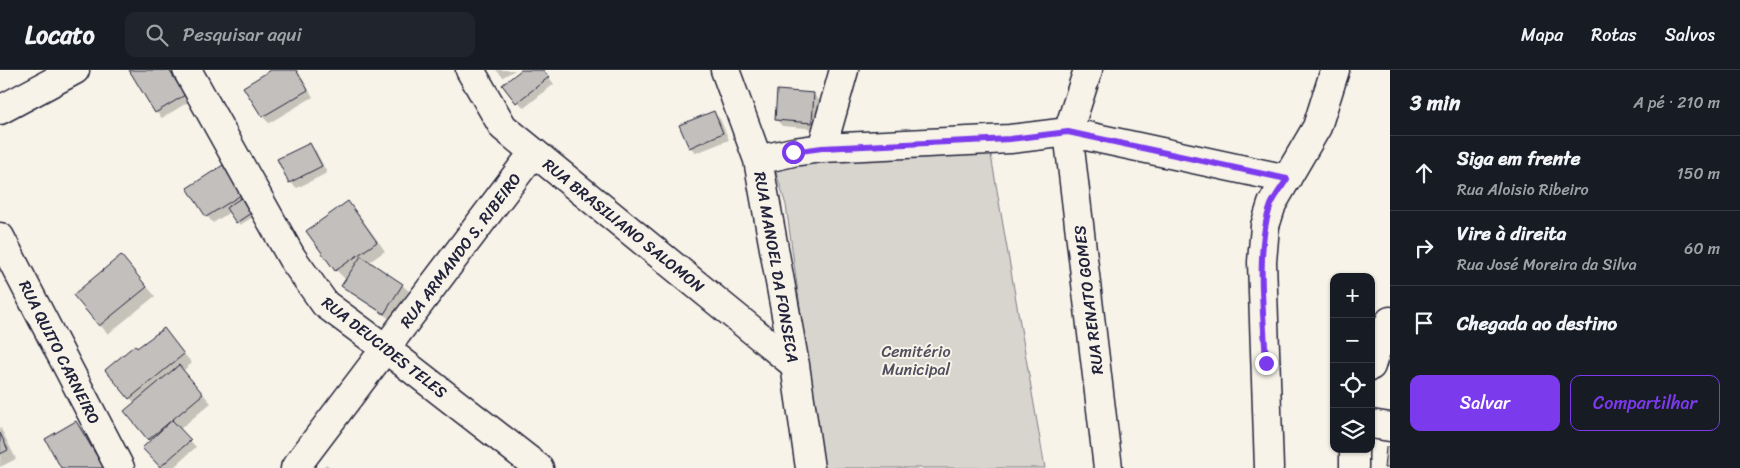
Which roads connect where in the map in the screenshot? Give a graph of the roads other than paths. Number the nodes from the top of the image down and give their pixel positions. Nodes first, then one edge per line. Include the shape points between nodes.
1 (75, 70) edge
2 (187, 70) edge
3 (470, 70) edge
4 (725, 70) edge
5 (844, 70) edge
6 (1088, 70) edge
7 (1335, 70) edge
8 (0, 110) edge
9 (1068, 132) junction
10 (822, 148) junction
11 (534, 152) junction
12 (758, 160) junction
13 (1287, 179) junction
14 (0, 237) edge
15 (1390, 321) edge
16 (386, 349) junction
17 (1372, 363) edge
18 (795, 365) junction
19 (1375, 425) edge
20 (1390, 427) edge
21 (1354, 453) edge
22 (120, 468) edge
23 (295, 468) edge
24 (539, 468) edge
25 (810, 468) edge
26 (1108, 468) edge
27 (1269, 468) edge
28 (1354, 468) edge

1 - 8 street
2 - 16 street, RUA DEUCIDES TELES via 292,258 325,304
3 - 11 street, RUA BRASILIANO SALOMON via 503,127
4 - 12 street, RUA MANOEL DA FONSECA
5 - 10 street
6 - 9 street
7 - 13 street via 1317,127
9 - 10 street via 1010,139
9 - 13 street
9 - 26 street, RUA RENATO GOMES
10 - 12 street
11 - 16 street, RUA ARMANDO S. RIBEIRO
11 - 18 street, RUA BRASILIANO SALOMON
12 - 18 street, RUA MANOEL DA FONSECA
13 - 27 street via 1272,204 1265,226 1262,262
14 - 22 street, RUA QUITO CARNEIRO
15 - 17 street
16 - 23 street, RUA ARMANDO S. RIBEIRO
16 - 24 street, RUA DEUCIDES TELES
18 - 25 street, RUA MANOEL DA FONSECA
19 - 20 street
21 - 28 street

